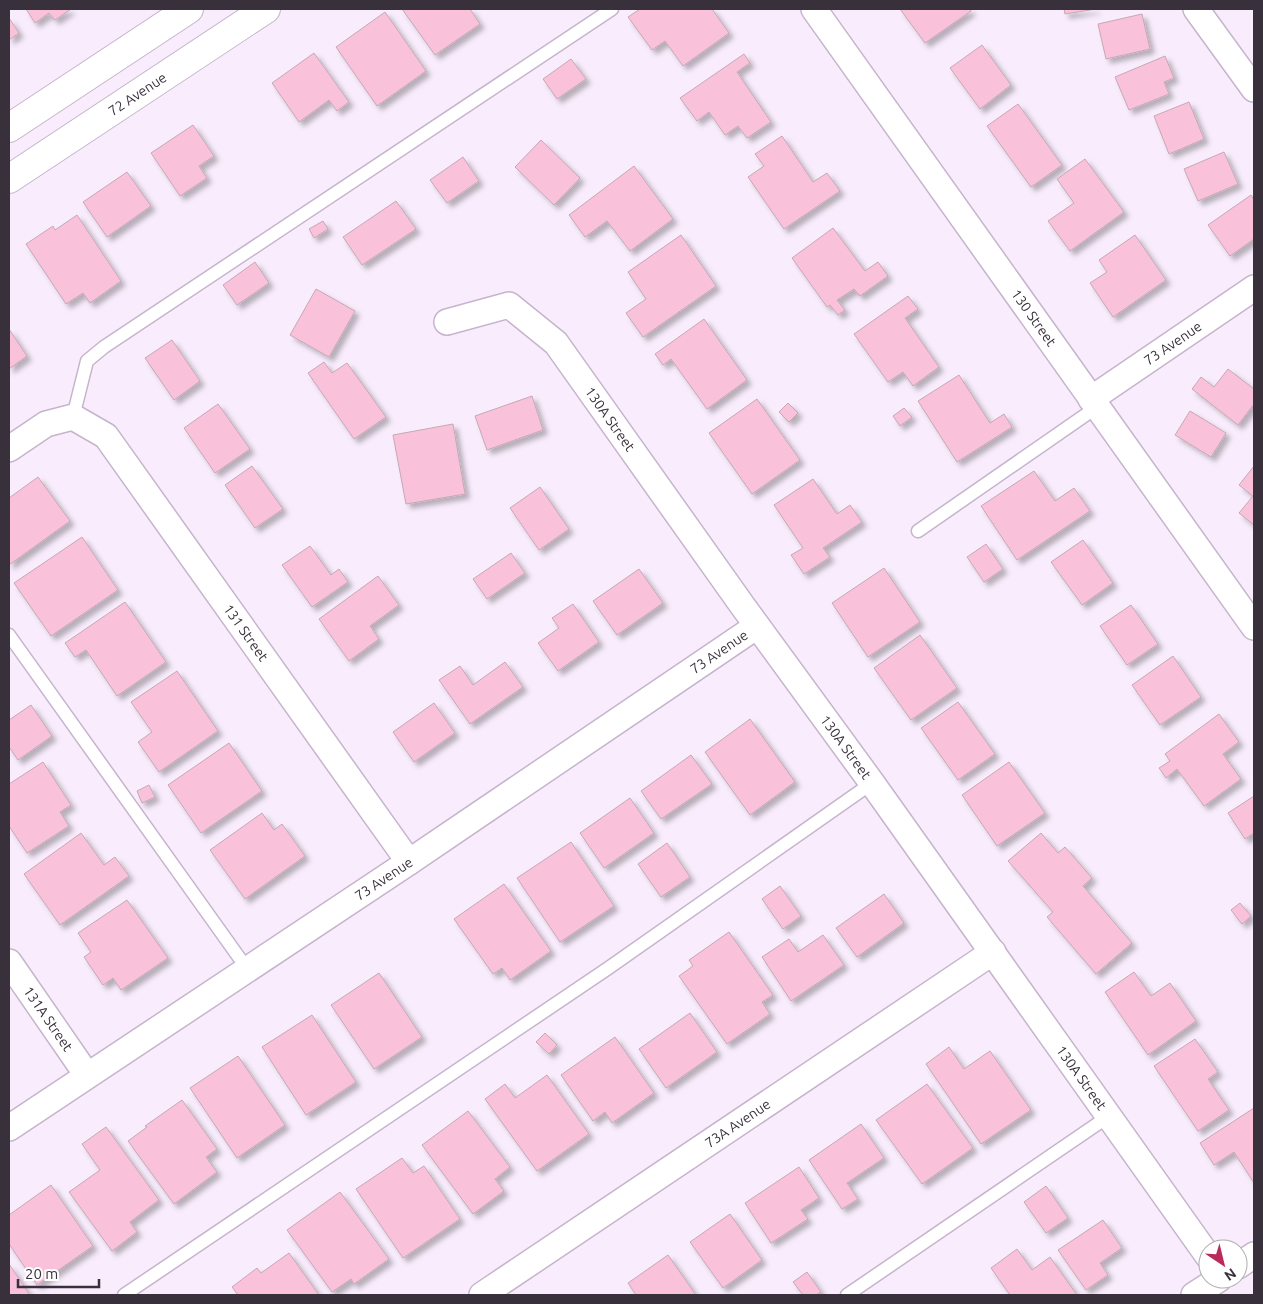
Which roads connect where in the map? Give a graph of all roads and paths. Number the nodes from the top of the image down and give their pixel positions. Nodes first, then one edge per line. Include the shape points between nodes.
1 (189, 9) edge
2 (266, 9) edge
3 (612, 9) edge
4 (814, 9) edge
5 (1196, 9) edge
6 (1254, 90) edge
7 (9, 128) edge
8 (9, 179) edge
9 (1254, 288) edge
10 (447, 322) dead end
11 (1094, 403) junction
12 (73, 417) junction
13 (9, 448) edge
14 (918, 531) dead end
15 (756, 626) junction
16 (1254, 627) edge
17 (9, 635) edge
18 (872, 782) junction
19 (409, 862) junction
20 (993, 952) junction
21 (9, 962) edge
22 (248, 970) junction
23 (87, 1075) junction
24 (1110, 1116) junction
25 (9, 1128) edge
26 (1198, 1242) edge
27 (124, 1295) edge
28 (482, 1295) edge
29 (847, 1295) edge

1 - 7 main road
2 - 8 main road, 72 Avenue
3 - 12 lane via 104,347 87,361
4 - 11 street, 130 Street
5 - 6 street
9 - 11 street, 73 Avenue
10 - 15 street, 130A Street via 509,305 556,342
11 - 14 lane
11 - 16 street, 130 Street
12 - 13 street via 46,424
12 - 19 street, 131 Street via 106,436
15 - 18 street, 130A Street
15 - 19 street, 73 Avenue
17 - 22 lane
18 - 20 street, 130A Street
18 - 27 lane via 607,970
19 - 22 street, 73 Avenue
20 - 24 street, 130A Street
20 - 28 street, 73A Avenue
21 - 23 street, 131A Street
22 - 23 street, 73 Avenue
23 - 25 street, 73 Avenue
24 - 26 street, 130A Street
24 - 29 lane

